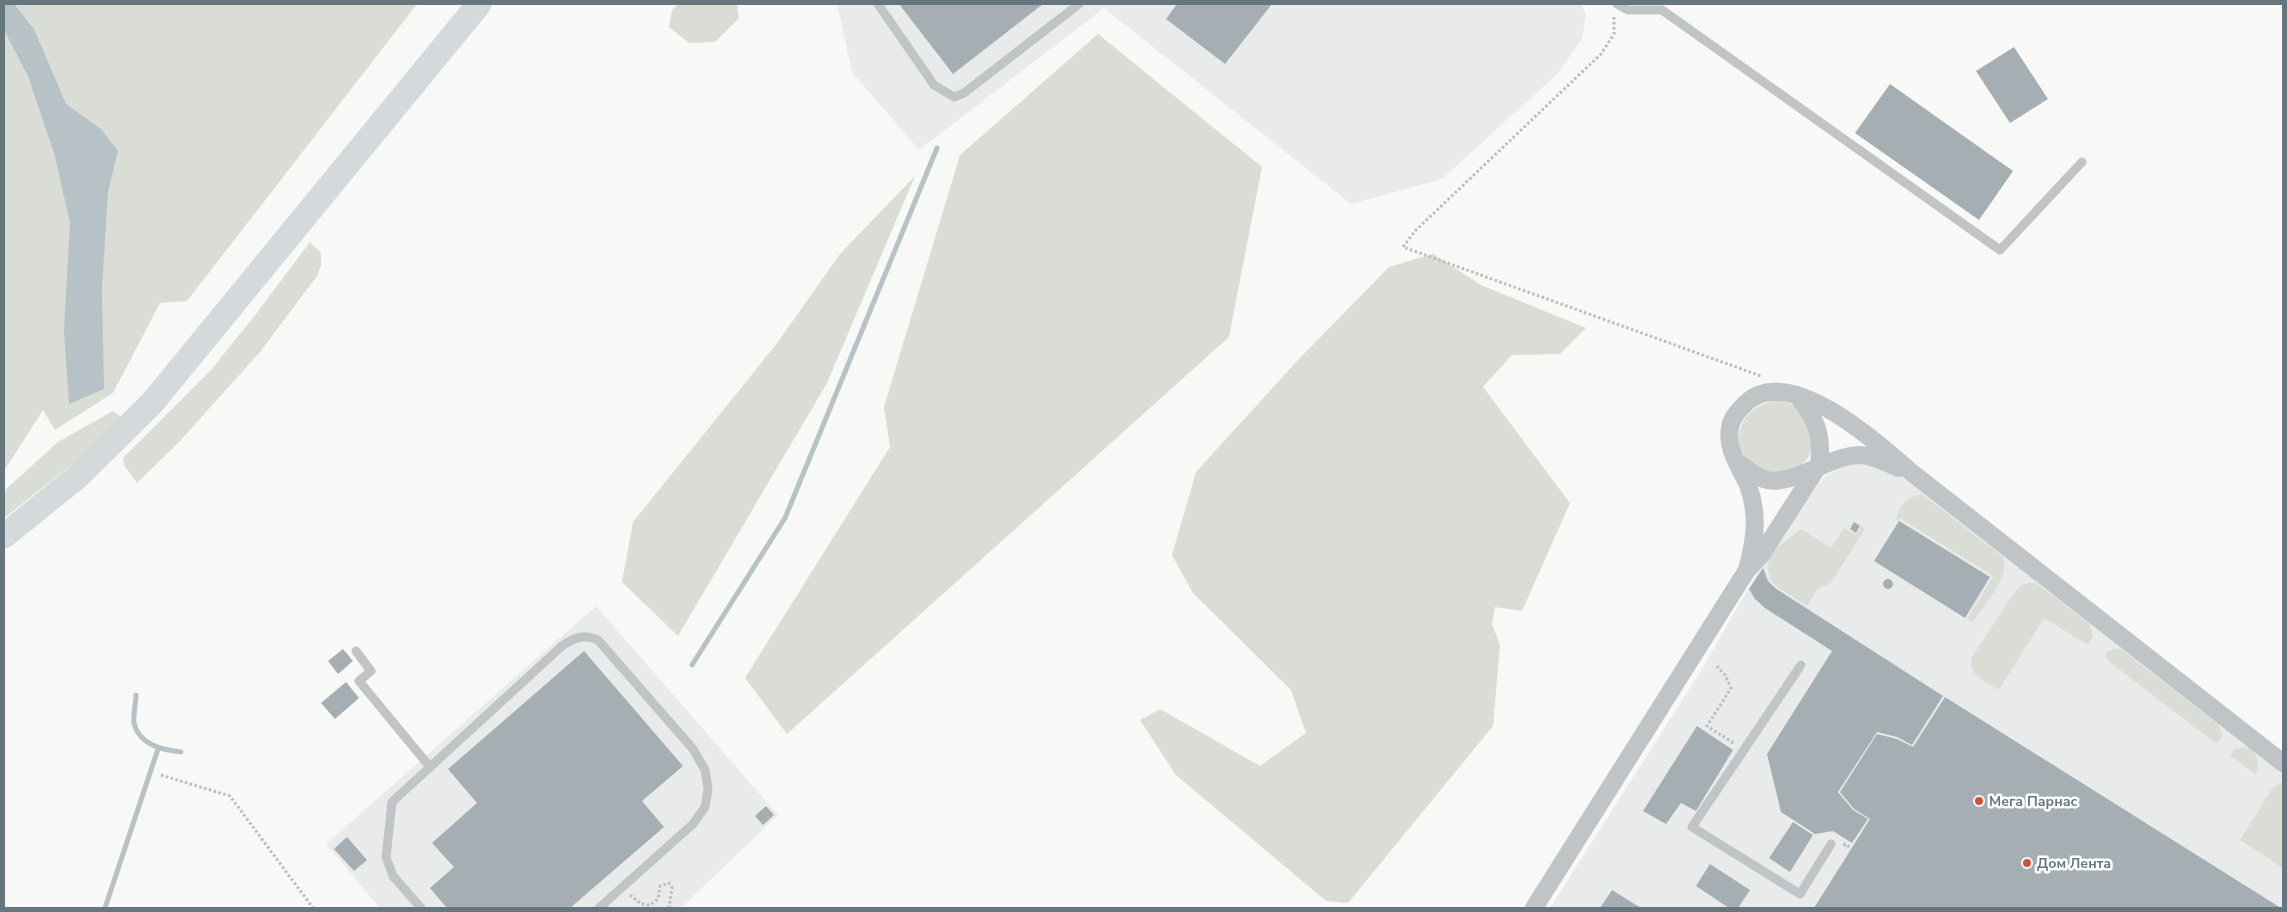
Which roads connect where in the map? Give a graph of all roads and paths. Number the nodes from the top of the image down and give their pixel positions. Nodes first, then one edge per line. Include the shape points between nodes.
1 (479, 4) edge
2 (878, 4) edge
3 (1079, 4) edge
4 (1616, 8) edge
5 (2082, 162) dead end
6 (1789, 393) junction
7 (1736, 462) junction
8 (1819, 465) junction
9 (1911, 472) junction
10 (4, 536) edge
11 (1746, 570) junction
12 (356, 651) dead end
13 (1801, 665) dead end
14 (1717, 666) dead end
15 (1743, 750) junction
16 (2283, 763) edge
17 (430, 767) junction
18 (161, 775) dead end
19 (1831, 844) dead end
20 (313, 908) edge
21 (421, 908) edge
22 (599, 908) edge
23 (640, 908) edge
24 (669, 908) edge
25 (1534, 908) edge

1 - 10 main road via 152,402 78,477
2 - 3 lane via 934,85 954,96 964,93
4 - 5 lane via 1662,10 2000,250
4 - 6 path via 1614,34 1601,54 1414,231 1403,248 1763,377
6 - 7 street via 1767,392 1750,399 1737,411 1730,427 1730,446
6 - 8 street via 1818,427
6 - 9 street via 1816,402 1879,444
7 - 8 street via 1766,480 1798,475
7 - 11 street via 1755,508 1756,531
8 - 9 street via 1860,455
8 - 11 street via 1762,555
9 - 16 street
11 - 25 street
12 - 17 lane via 372,671 358,681
13 - 15 lane
14 - 15 path via 1730,688 1707,726
15 - 19 lane via 1692,827 1800,894
17 - 21 lane via 392,802 386,856 393,876
17 - 22 lane via 563,645 576,637 588,636 598,640 693,749 705,770 708,789 706,807 693,824
18 - 20 path via 230,796
23 - 24 path via 640,904 655,903 664,883 669,883 672,888

